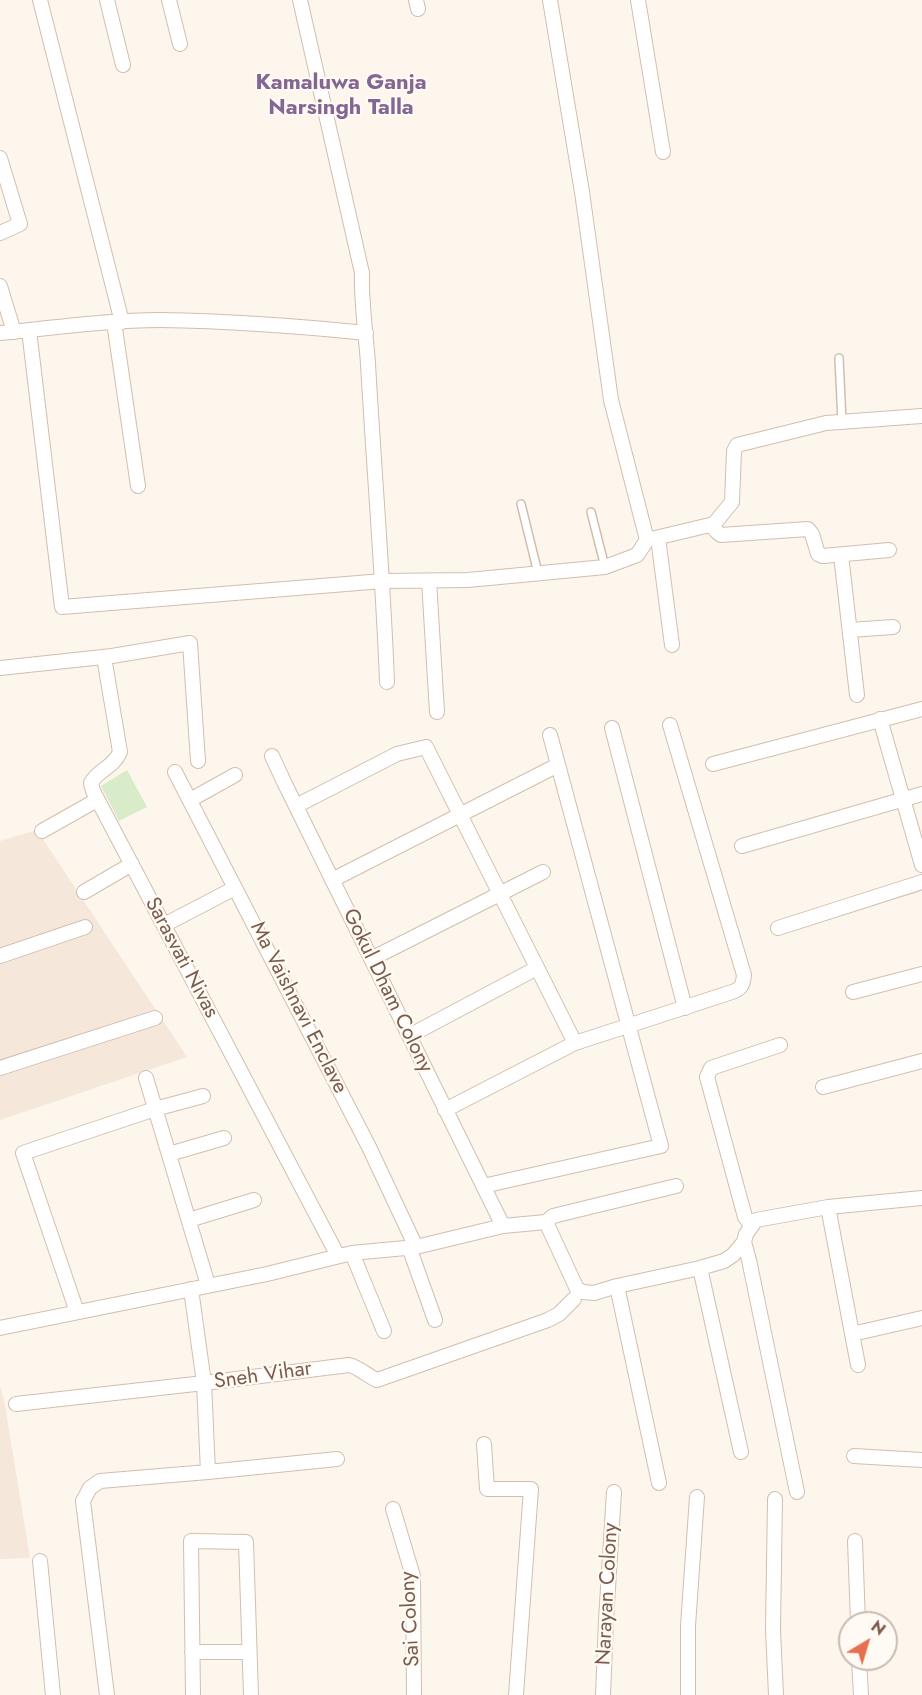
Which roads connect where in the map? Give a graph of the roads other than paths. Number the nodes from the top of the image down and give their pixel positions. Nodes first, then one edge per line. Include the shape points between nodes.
1 (40, 0) edge
2 (106, 0) edge
3 (169, 0) edge
4 (300, 0) edge
5 (550, 0) edge
6 (638, 0) edge
7 (180, 44) dead end
8 (123, 65) dead end
9 (663, 152) dead end
10 (0, 158) edge
11 (0, 233) edge
12 (0, 286) edge
13 (118, 322) junction
14 (29, 330) junction
15 (7, 333) edge
16 (366, 333) junction
17 (839, 358) dead end
18 (922, 416) edge
19 (842, 422) junction
20 (138, 486) dead end
21 (521, 504) dead end
22 (591, 512) dead end
23 (712, 526) junction
24 (652, 539) junction
25 (889, 550) dead end
26 (841, 555) junction
27 (605, 567) junction
28 (538, 573) junction
29 (383, 580) junction
30 (429, 581) junction
31 (893, 627) dead end
32 (850, 630) junction
33 (672, 645) dead end
34 (104, 657) junction
35 (0, 668) edge
36 (387, 682) dead end
37 (857, 695) dead end
38 (922, 708) edge
39 (437, 712) dead end
40 (880, 719) junction
41 (670, 725) dead end
42 (612, 728) dead end
43 (549, 735) dead end
44 (272, 756) dead end
45 (198, 761) dead end
46 (713, 764) dead end
47 (558, 765) junction
48 (176, 772) dead end
49 (235, 775) dead end
50 (922, 794) edge
51 (904, 799) junction
52 (97, 800) junction
53 (190, 800) junction
54 (296, 806) junction
55 (461, 816) junction
56 (42, 831) dead end
57 (742, 846) dead end
58 (132, 864) junction
59 (922, 865) edge
60 (543, 872) dead end
61 (332, 880) junction
62 (922, 882) edge
63 (235, 888) junction
64 (84, 892) dead end
65 (500, 894) junction
66 (164, 925) junction
67 (85, 927) dead end
68 (778, 928) dead end
69 (0, 956) edge
70 (371, 959) junction
71 (537, 968) junction
72 (922, 974) edge
73 (853, 992) dead end
74 (685, 1008) junction
75 (155, 1018) dead end
76 (629, 1026) junction
77 (409, 1036) junction
78 (575, 1043) junction
79 (780, 1045) dead end
80 (922, 1061) edge
81 (0, 1068) edge
82 (146, 1078) dead end
83 (823, 1087) dead end
84 (203, 1096) dead end
85 (155, 1109) junction
86 (445, 1110) junction
87 (224, 1138) dead end
88 (169, 1154) junction
89 (483, 1186) junction
90 (676, 1186) dead end
91 (922, 1198) edge
92 (254, 1200) dead end
93 (828, 1207) junction
94 (189, 1220) junction
95 (546, 1222) junction
96 (751, 1225) junction
97 (503, 1226) junction
98 (744, 1242) junction
99 (412, 1247) junction
100 (345, 1254) junction
101 (700, 1268) junction
102 (208, 1285) junction
103 (617, 1286) junction
104 (191, 1289) junction
105 (574, 1299) dead end
106 (77, 1312) junction
107 (922, 1318) edge
108 (435, 1320) dead end
109 (0, 1328) edge
110 (384, 1331) dead end
111 (852, 1334) junction
112 (858, 1365) dead end
113 (204, 1383) junction
114 (16, 1404) dead end
115 (484, 1444) dead end
116 (741, 1452) dead end
117 (854, 1456) dead end
118 (337, 1459) dead end
119 (922, 1460) edge
120 (208, 1472) junction
121 (659, 1483) dead end
122 (614, 1492) dead end
123 (797, 1492) dead end
124 (697, 1497) dead end
125 (775, 1499) dead end
126 (393, 1509) dead end
127 (855, 1541) dead end
128 (40, 1561) dead end
129 (858, 1611) edge
130 (192, 1652) junction
131 (249, 1652) junction
132 (860, 1671) edge
133 (54, 1695) edge
134 (106, 1695) edge
135 (193, 1695) edge
136 (251, 1695) edge
137 (414, 1695) edge
138 (516, 1695) edge
139 (603, 1695) edge
140 (688, 1695) edge
141 (776, 1695) edge
142 (861, 1695) edge

1 - 13 street
2 - 8 street
3 - 7 street
4 - 16 street via 362,273
5 - 24 street via 611,400
6 - 9 street
10 - 11 street via 20,224
12 - 15 street
13 - 14 street
13 - 16 street via 240,323
13 - 20 street
14 - 15 street
14 - 29 street via 62,607
16 - 29 street
17 - 19 lane
18 - 19 street
19 - 23 street via 738,445 734,451 732,502
21 - 28 lane
22 - 27 lane
23 - 24 street
23 - 26 street via 722,535 808,529 819,555
24 - 27 street via 637,555
24 - 33 street
25 - 26 street
26 - 32 street
27 - 28 street
28 - 30 street
29 - 30 street
29 - 36 street
30 - 39 street
31 - 32 street
32 - 37 street
34 - 35 street
34 - 45 street via 190,643
34 - 52 street via 120,752 115,762 91,783
38 - 40 street
40 - 46 street
40 - 51 street
41 - 74 street via 744,975 739,989
42 - 74 street
43 - 47 street
44 - 54 street, Gokul Dham Colony
47 - 55 street
47 - 76 street
48 - 53 street, Ma Vaishnavi Enclave
49 - 53 street
50 - 51 street
51 - 57 street
51 - 59 street
52 - 56 street
52 - 58 street, Sarasvati Nivas
53 - 63 street, Ma Vaishnavi Enclave
54 - 55 street via 397,754 426,747
54 - 61 street, Gokul Dham Colony
55 - 61 street
55 - 65 street
58 - 64 street
58 - 66 street, Sarasvati Nivas
60 - 65 street
61 - 70 street, Gokul Dham Colony
62 - 68 street
63 - 66 street
63 - 99 street, Ma Vaishnavi Enclave via 369,1147
65 - 70 street
65 - 71 street
66 - 100 street, Sarasvati Nivas
67 - 69 street
70 - 77 street, Gokul Dham Colony
71 - 77 street
71 - 78 street
72 - 73 street
74 - 76 street
75 - 81 street
76 - 78 street
76 - 89 street via 661,1146
77 - 86 street, Gokul Dham Colony
78 - 86 street
79 - 96 street via 711,1068 707,1077 745,1217
80 - 83 street
82 - 85 street
84 - 85 street
85 - 88 street
85 - 106 street via 24,1153
86 - 89 street, Gokul Dham Colony
87 - 88 street
88 - 94 street
89 - 97 street, Gokul Dham Colony
90 - 95 street via 553,1216
91 - 93 street
92 - 94 street
93 - 96 street via 756,1220
93 - 111 street
94 - 102 street
95 - 97 street
95 - 103 street via 577,1289 594,1293
96 - 98 street
97 - 99 street
98 - 101 street via 724,1261
98 - 123 street
99 - 100 street
99 - 108 street, Ma Vaishnavi Enclave
100 - 102 street
100 - 110 street, Sarasvati Nivas
101 - 103 street
101 - 116 street
102 - 104 street
103 - 121 street
104 - 106 street
104 - 113 street
105 - 113 street, Sneh Vihar via 548,1320 377,1380 349,1365
106 - 109 street
107 - 111 street
111 - 112 street
113 - 114 street
113 - 120 street, Sneh Vihar
115 - 138 street via 487,1489 531,1490
117 - 119 street
118 - 120 street
120 - 134 street via 100,1481 90,1488 83,1501
122 - 139 street, Narayan Colony
124 - 140 street via 688,1626
125 - 141 street
126 - 137 street, Sai Colony via 414,1576
127 - 129 street
128 - 133 street
130 - 131 street
130 - 131 street via 191,1541 246,1542
130 - 135 street
131 - 136 street
132 - 142 street

